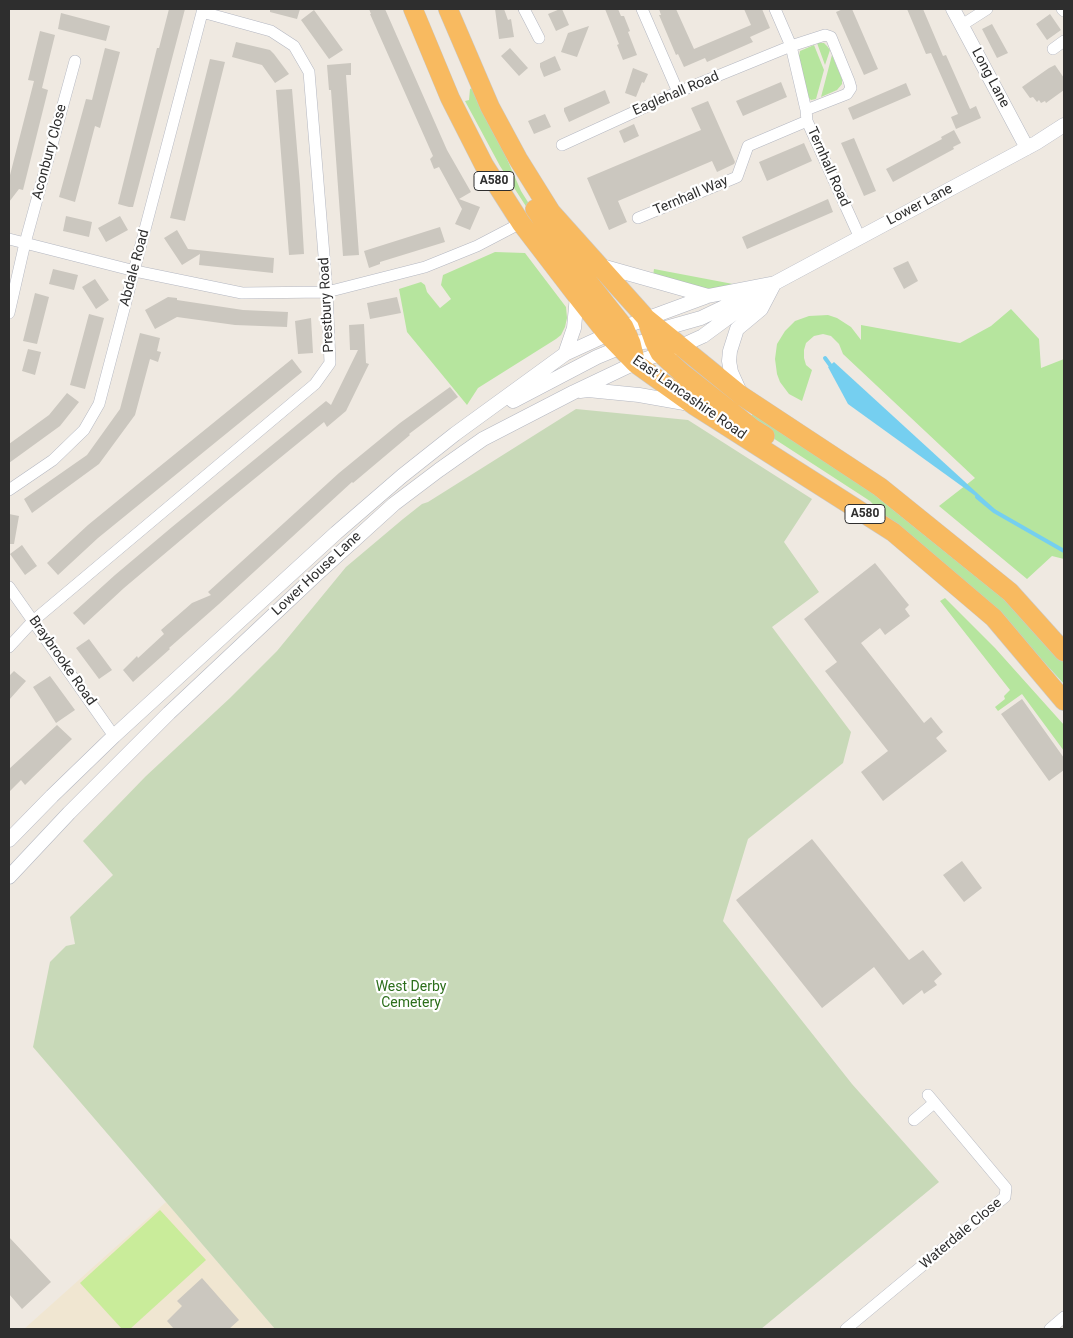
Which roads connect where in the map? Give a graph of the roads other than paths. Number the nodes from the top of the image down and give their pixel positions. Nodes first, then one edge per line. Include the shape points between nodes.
1 (413, 9) edge
2 (448, 9) edge
3 (524, 9) edge
4 (642, 9) edge
5 (775, 9) edge
6 (953, 9) edge
7 (987, 9) edge
8 (202, 10) edge
9 (962, 25) junction
10 (539, 38) dead end
11 (1064, 41) edge
12 (791, 46) junction
13 (1053, 49) dead end
14 (75, 61) dead end
15 (678, 92) junction
16 (806, 115) junction
17 (1064, 124) edge
18 (562, 144) dead end
19 (1027, 148) junction
20 (518, 158) junction
21 (638, 218) dead end
22 (521, 223) junction
23 (860, 238) junction
24 (9, 239) edge
25 (25, 244) junction
26 (598, 265) junction
27 (134, 271) junction
28 (775, 283) junction
29 (327, 292) junction
30 (577, 296) junction
31 (708, 296) junction
32 (9, 314) edge
33 (654, 335) junction
34 (622, 338) junction
35 (681, 346) junction
36 (565, 354) junction
37 (635, 363) junction
38 (574, 392) junction
39 (742, 396) junction
40 (695, 406) junction
41 (475, 420) junction
42 (9, 490) edge
43 (893, 532) junction
44 (9, 587) edge
45 (33, 621) junction
46 (9, 647) edge
47 (1064, 652) edge
48 (1064, 700) edge
49 (114, 736) junction
50 (9, 840) edge
51 (9, 877) edge
52 (914, 1120) dead end
53 (1064, 1317) edge
54 (846, 1329) edge
55 (1050, 1329) edge

1 - 22 highway, A580 via 467,133
2 - 20 highway, A580 via 490,107
3 - 10 street
4 - 15 street
5 - 12 street, Ternhall Road
6 - 9 street, Long Lane
7 - 9 street
8 - 27 street, Abdale Road
8 - 29 street, Prestbury Road via 270,31 294,46 309,72
9 - 19 street, Long Lane
11 - 13 street
12 - 15 street, Eaglehall Road
12 - 16 street, Ternhall Road
12 - 16 street, Eaglehall Road via 825,34 831,37 851,88 847,94
14 - 25 street, Aconbury Close
15 - 18 street, Eaglehall Road
16 - 21 street, Ternhall Way via 748,146 737,177
16 - 23 street, Ternhall Road
17 - 19 street, Lower Lane
19 - 23 street, Lower Lane
20 - 26 highway, A580 via 551,212
20 - 34 highway via 536,210
22 - 29 street via 424,268
22 - 30 highway, A580
23 - 28 street, Lower Lane
24 - 25 street
25 - 27 street
25 - 32 street, Aconbury Close
26 - 31 street
26 - 33 highway, A580
27 - 29 street via 242,293
27 - 42 street, Abdale Road via 99,404 84,430 53,460
28 - 31 street, Lower Lane
28 - 33 street via 701,318
28 - 35 street, Lower Lane via 703,336
28 - 39 street via 761,309 737,329 730,351 731,372
29 - 45 street, Prestbury Road via 330,363 315,384
30 - 34 highway, A580
30 - 36 street via 574,328
31 - 33 street, Lower Lane
33 - 34 street, Lower House Lane
33 - 34 street
33 - 35 highway, A580
33 - 37 street, Lower House Lane
33 - 43 highway via 677,369 752,428 861,497
34 - 36 street, Lower House Lane
34 - 37 highway
34 - 41 street via 597,357
35 - 39 highway, A580
36 - 41 street, Lower House Lane
37 - 38 street, Lower House Lane
37 - 40 highway, East Lancashire Road / A580
38 - 40 street via 588,390 639,395
38 - 51 street, Lower House Lane via 483,439 394,504 169,712
39 - 47 highway, A580 via 888,493 1010,592
40 - 43 highway, East Lancashire Road / A580
41 - 49 street, Lower House Lane via 402,476 336,533
43 - 48 highway, East Lancashire Road / A580 via 994,618
44 - 45 street, Braybrooke Road
45 - 46 street, Prestbury Road
45 - 49 street, Braybrooke Road
49 - 50 street, Lower House Lane
52 - 54 street, Waterdale Close via 931,1099 1006,1188 1005,1197
53 - 55 street

